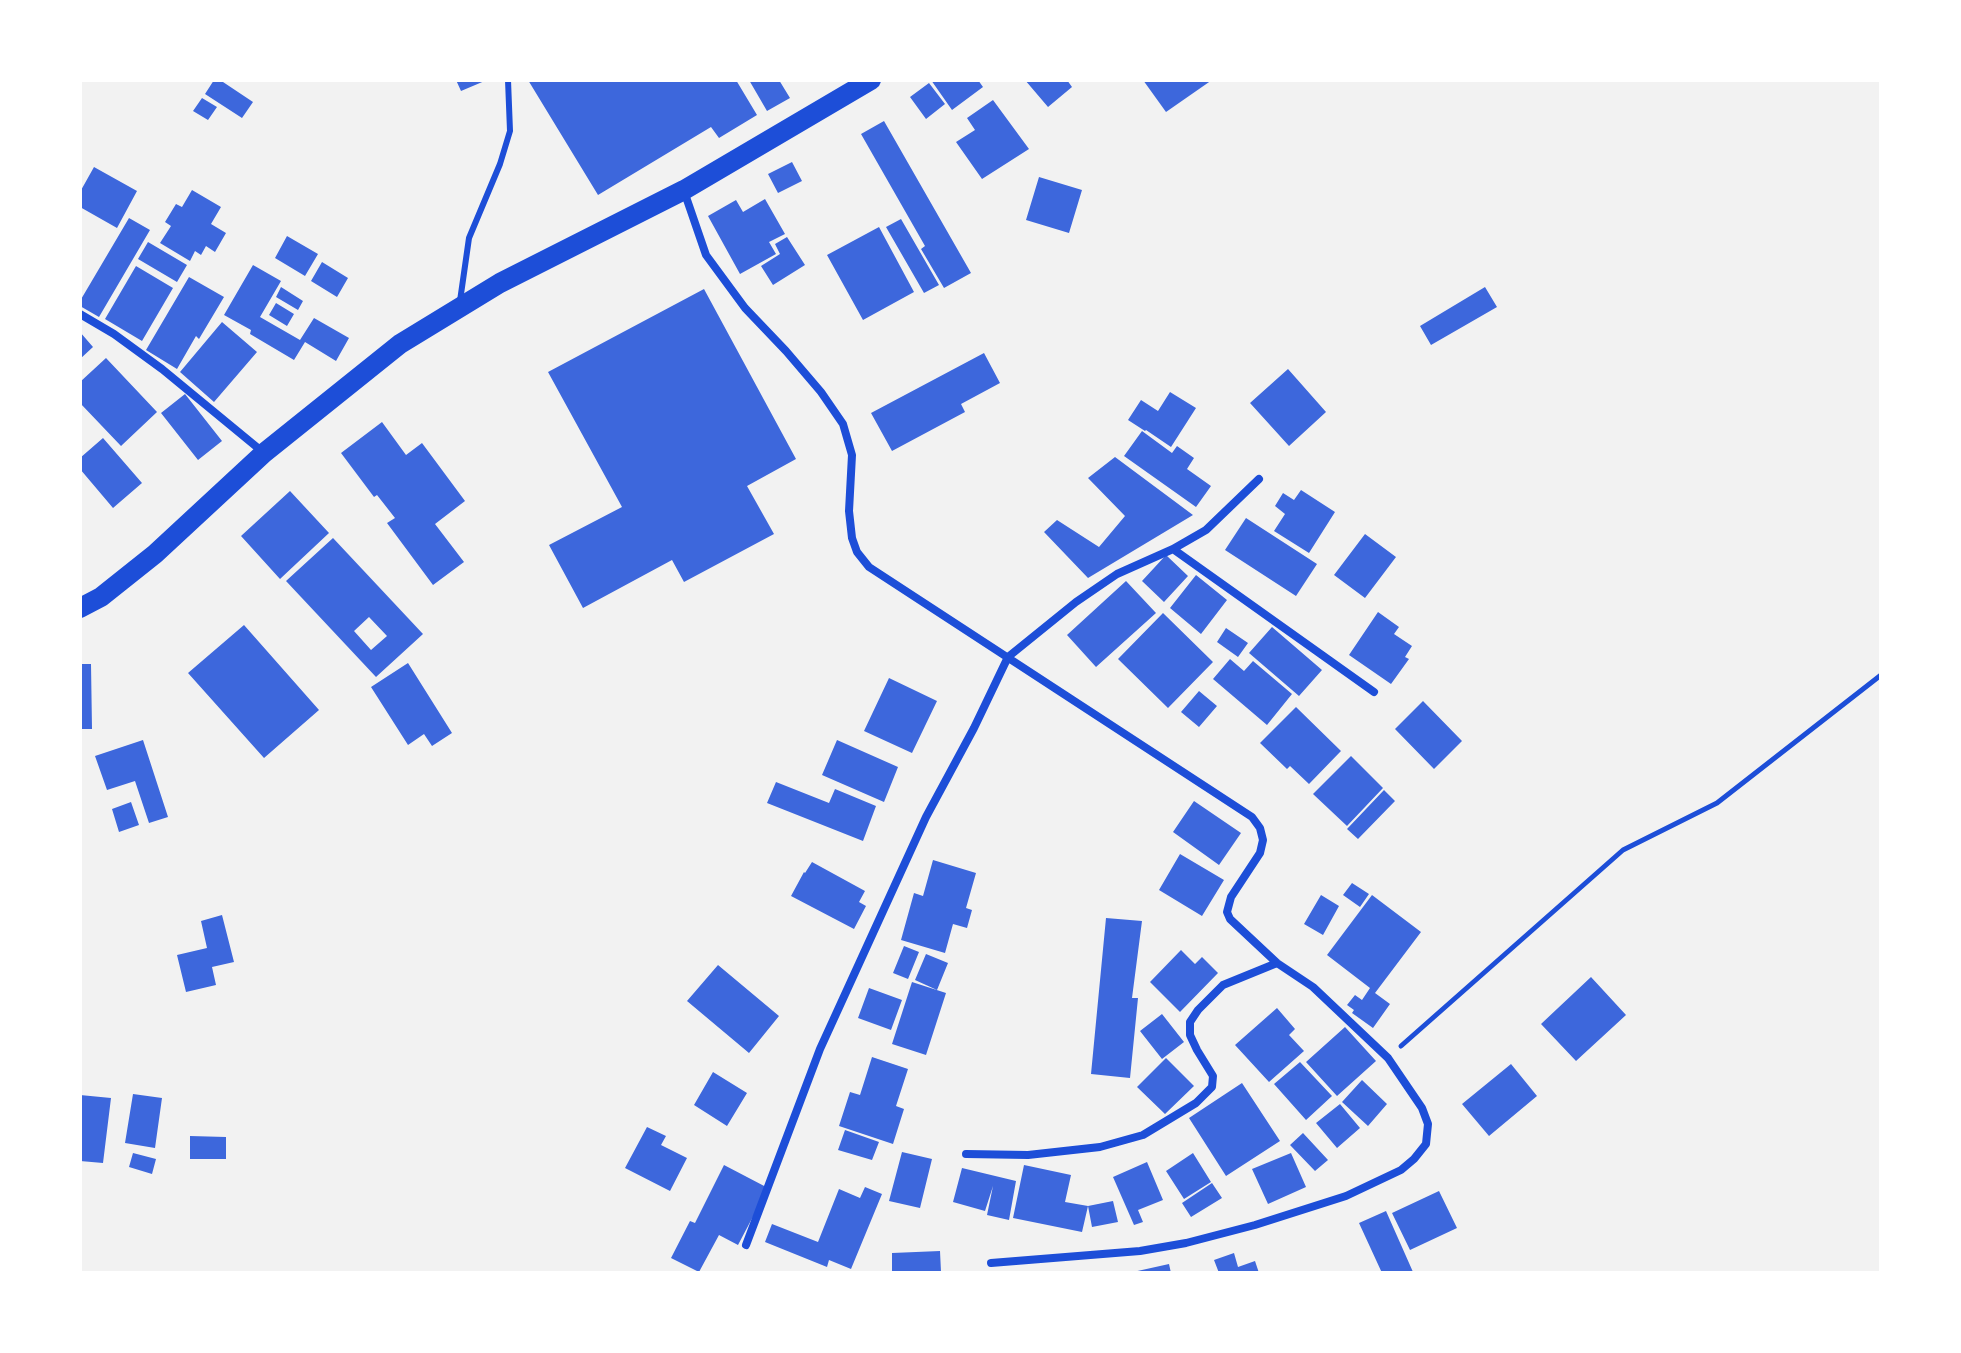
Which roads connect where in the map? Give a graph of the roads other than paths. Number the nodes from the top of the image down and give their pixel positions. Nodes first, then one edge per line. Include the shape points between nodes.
1 (508, 80) edge
2 (871, 80) edge
3 (684, 190) junction
4 (459, 308) junction
5 (80, 314) edge
6 (264, 453) junction
7 (1259, 479) dead end
8 (1173, 549) junction
9 (80, 608) edge
10 (1008, 657) junction
11 (1374, 692) dead end
12 (1277, 963) junction
13 (966, 1154) dead end
14 (746, 1245) dead end
15 (991, 1263) dead end

1 - 4 lane via 510,131 469,238
2 - 3 main road
3 - 4 main road
3 - 10 street via 706,255 843,424 852,455 849,511 857,552 869,567
4 - 6 main road via 400,344
5 - 6 street via 162,369
6 - 9 main road via 155,554
7 - 8 street via 1206,530
8 - 10 street via 1117,574
8 - 11 street
10 - 12 street via 1252,817 1263,840 1260,853 1227,912
10 - 14 street via 926,817 820,1049
12 - 13 street via 1223,985 1190,1022 1190,1035 1213,1076 1212,1087 1196,1103 1143,1135 1100,1147 1028,1155
12 - 15 street via 1313,987 1388,1058 1428,1124 1426,1144 1414,1159 1346,1196 1186,1243

